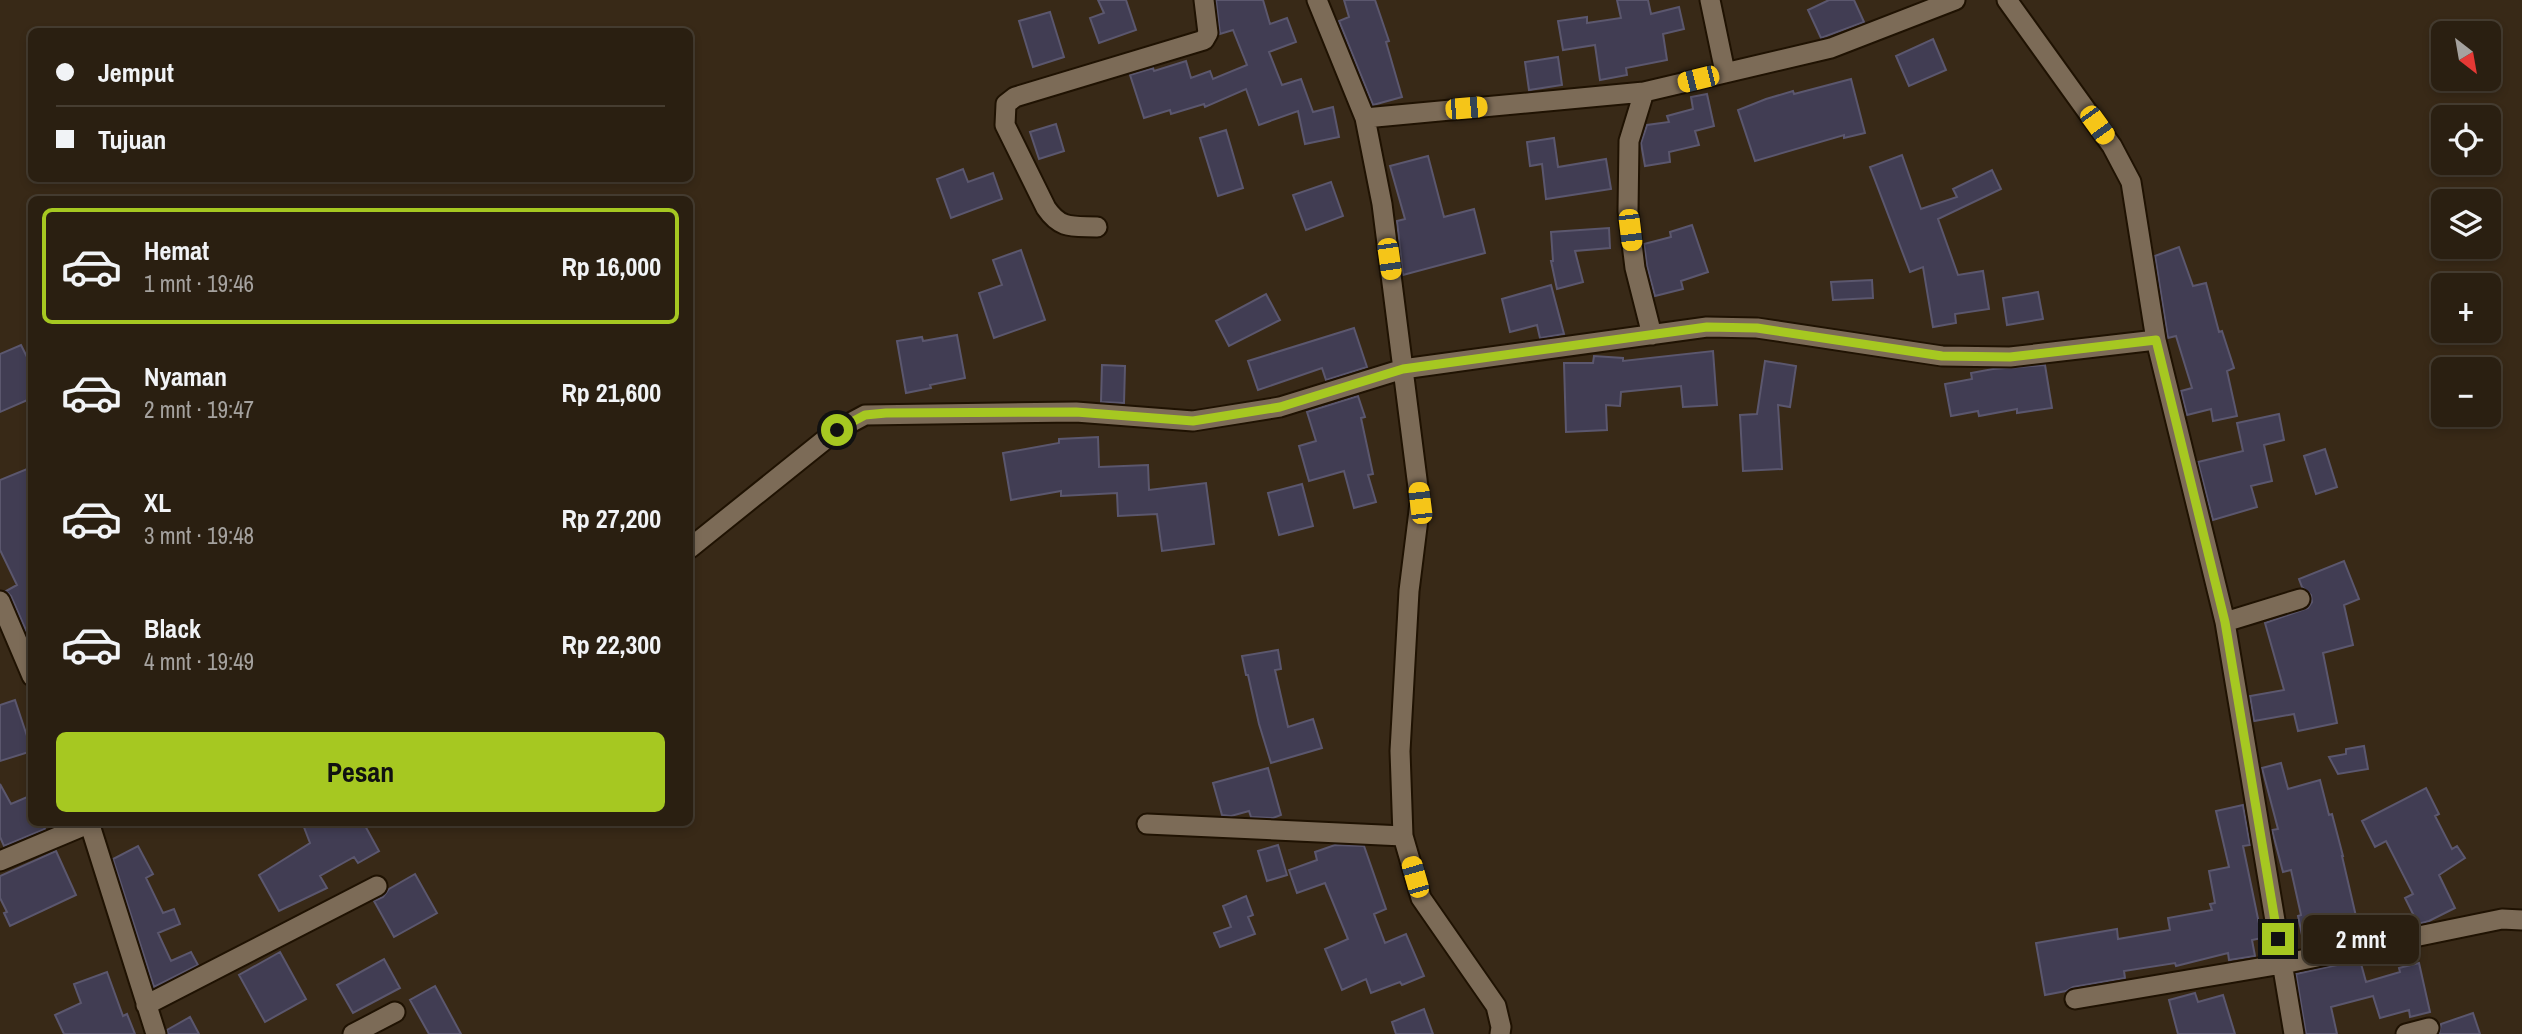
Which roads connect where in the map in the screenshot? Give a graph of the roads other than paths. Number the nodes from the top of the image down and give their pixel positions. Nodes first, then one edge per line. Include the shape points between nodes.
1 (1204, 0) edge
2 (1317, 0) edge
3 (1710, 0) edge
4 (1955, 0) edge
5 (2007, 0) edge
6 (1725, 72) junction
7 (1644, 92) junction
8 (1365, 118) junction
9 (1097, 227) dead end
10 (1652, 335) junction
11 (2156, 340) junction
12 (1403, 369) junction
13 (693, 546) edge
14 (2300, 599) dead end
15 (0, 601) edge
16 (2225, 622) junction
17 (28, 667) edge
18 (1147, 824) dead end
19 (83, 826) edge
20 (91, 826) edge
21 (1403, 836) junction
22 (0, 861) edge
23 (377, 886) dead end
24 (2522, 920) edge
25 (2282, 964) junction
26 (2075, 999) dead end
27 (146, 1005) junction
28 (395, 1012) dead end
29 (2429, 1028) dead end
30 (156, 1034) edge
31 (353, 1034) edge
32 (1500, 1034) edge
33 (2294, 1034) edge
34 (2406, 1034) edge

1 - 9 street via 1208,33 1204,40 1015,97 1006,104 1005,125 1054,220 1065,226
2 - 8 street
3 - 6 street
4 - 6 street via 1831,48
5 - 11 street via 2112,146 2131,183
6 - 7 street
7 - 8 street
7 - 10 street via 1629,141 1628,211 1635,268
8 - 12 street via 1382,204
10 - 11 street via 1707,327 1757,328 1942,356 2010,357
10 - 12 street
11 - 16 street
12 - 13 street via 1280,407 1193,421 1076,412 865,415 837,430
12 - 21 street via 1420,503 1409,592 1400,751
14 - 16 street
15 - 17 street
16 - 25 street
18 - 21 street
19 - 22 street
20 - 27 street
21 - 32 street via 1421,898 1496,1006
23 - 27 street
24 - 25 street via 2502,919
25 - 26 street
25 - 33 street
27 - 30 street
28 - 31 street
29 - 34 street

